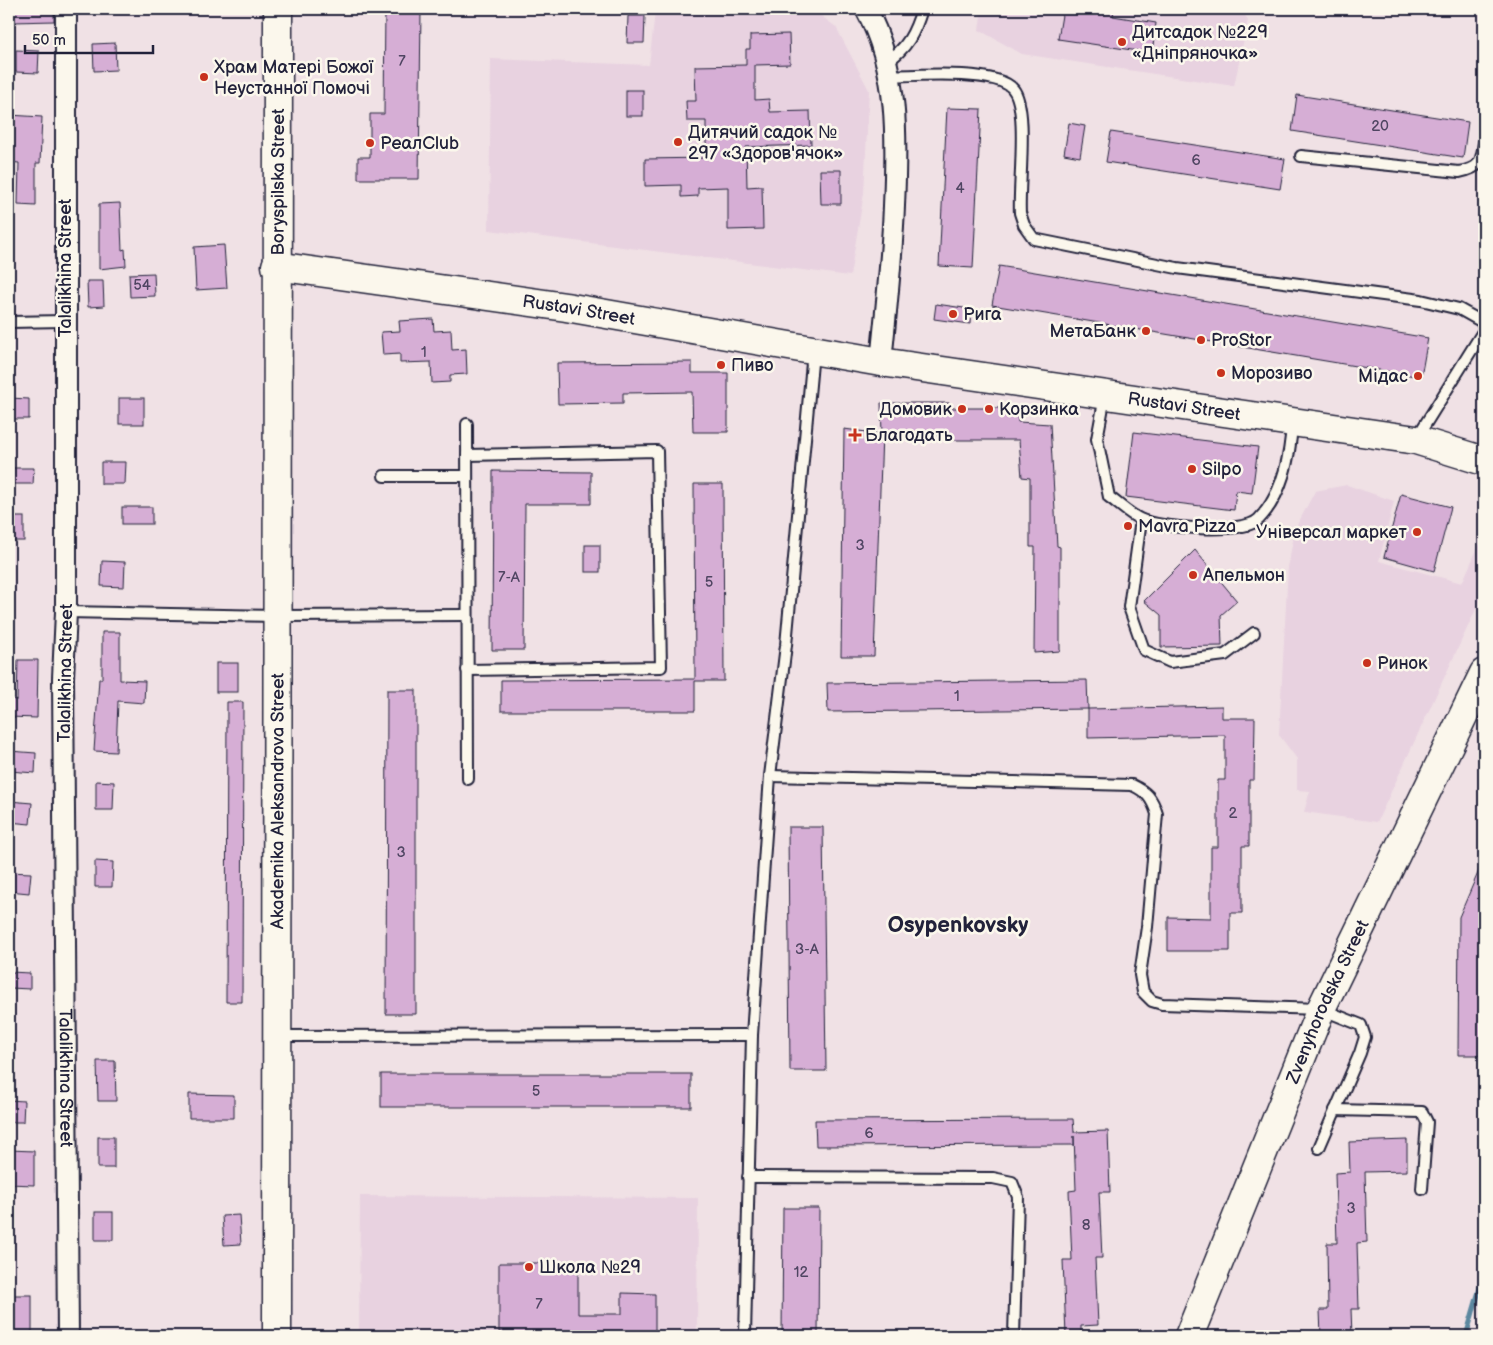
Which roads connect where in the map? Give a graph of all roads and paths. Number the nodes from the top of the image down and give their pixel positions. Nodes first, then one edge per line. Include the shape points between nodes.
1 (66, 9) edge
2 (278, 9) edge
3 (866, 9) edge
4 (922, 9) edge
5 (888, 69) junction
6 (1484, 143) edge
7 (1301, 156) dead end
8 (276, 266) junction
9 (64, 321) junction
10 (9, 322) edge
11 (1484, 323) edge
12 (1484, 330) edge
13 (813, 351) junction
14 (880, 362) junction
15 (1105, 396) junction
16 (467, 424) dead end
17 (1292, 424) junction
18 (1416, 440) junction
19 (467, 455) junction
20 (1484, 461) edge
21 (384, 476) dead end
22 (467, 476) junction
23 (1141, 520) junction
24 (66, 612) junction
25 (467, 615) junction
26 (278, 616) junction
27 (1254, 633) dead end
28 (468, 670) junction
29 (1484, 673) edge
30 (770, 776) junction
31 (468, 779) dead end
32 (1321, 1009) junction
33 (752, 1035) junction
34 (277, 1036) junction
35 (1336, 1110) junction
36 (1319, 1148) dead end
37 (748, 1177) junction
38 (1422, 1189) dead end
39 (68, 1336) edge
40 (277, 1336) edge
41 (745, 1336) edge
42 (1014, 1336) edge
43 (1190, 1336) edge

1 - 9 street, Talalikhina Street
2 - 8 street, Boryspilska Street
3 - 5 street
4 - 5 lane via 904,48
5 - 11 lane via 984,77 1015,90 1022,134 1020,213 1024,226 1034,239 1178,268 1421,300 1459,309
5 - 14 street via 897,144 891,270
6 - 7 lane via 1482,161 1472,170 1459,172
8 - 13 street, Rustavi Street via 566,307
8 - 26 street, Akademika Aleksandrova Street
9 - 10 lane
9 - 24 street, Talalikhina Street
12 - 18 lane
13 - 14 street, Rustavi Street
13 - 30 lane
14 - 15 street, Rustavi Street
15 - 17 street, Rustavi Street
15 - 23 lane via 1097,439 1109,498
16 - 19 lane
17 - 18 street, Rustavi Street
17 - 23 lane via 1290,457 1276,493 1258,520 1231,529 1179,527
18 - 20 street, Rustavi Street
19 - 22 lane
19 - 28 lane via 657,451 661,667
21 - 22 lane
22 - 25 lane
23 - 27 lane via 1128,607 1144,650 1170,662 1225,655
24 - 26 lane
24 - 39 street, Talalikhina Street via 63,688
25 - 26 lane
25 - 28 lane
26 - 34 street, Akademika Aleksandrova Street
28 - 31 lane
29 - 32 street, Zvenyhorodska Street
30 - 32 lane via 1132,785 1146,791 1157,814 1140,975 1147,997 1162,1004
30 - 33 lane
32 - 35 lane via 1360,1025 1365,1037
32 - 43 street, Zvenyhorodska Street
33 - 34 lane
33 - 37 lane
34 - 40 street, Akademika Aleksandrova Street
35 - 36 lane
35 - 38 lane via 1422,1112 1427,1122
37 - 41 lane
37 - 42 lane via 993,1178 1012,1182 1018,1197

